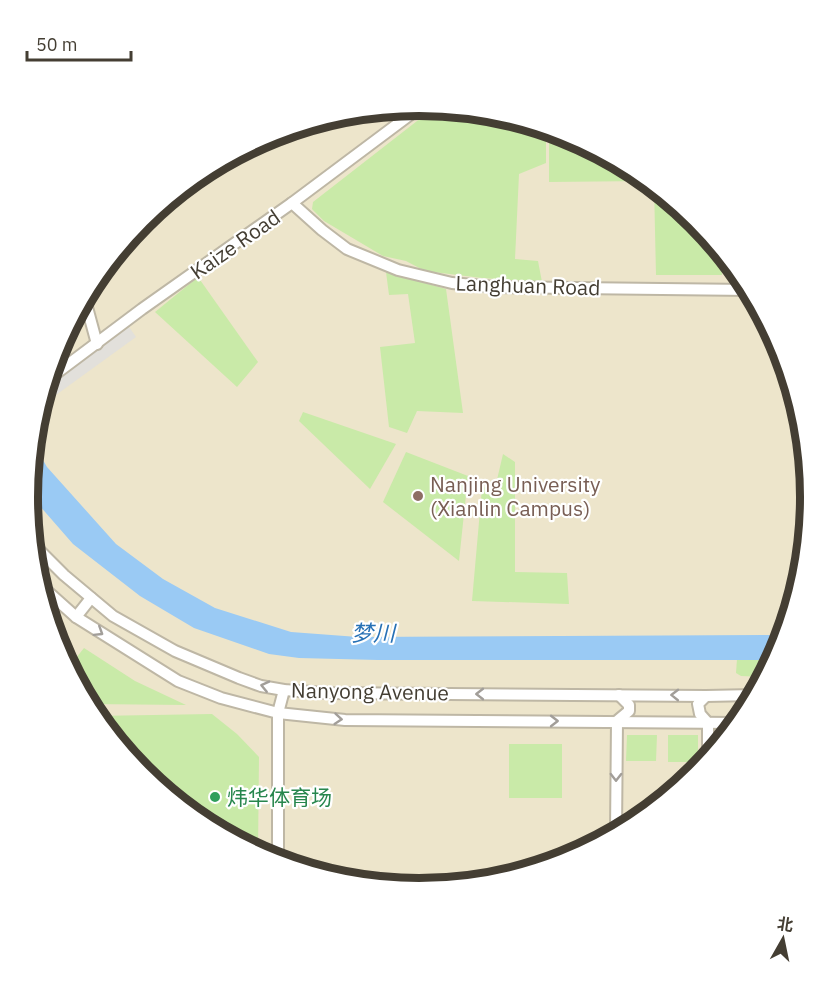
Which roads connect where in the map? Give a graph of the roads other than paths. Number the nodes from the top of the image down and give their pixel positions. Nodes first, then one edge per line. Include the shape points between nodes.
1 (408, 116) edge
2 (292, 203) junction
3 (738, 290) edge
4 (87, 309) edge
5 (97, 344) junction
6 (59, 372) edge
7 (42, 552) edge
8 (50, 593) edge
9 (91, 598) junction
10 (76, 617) junction
11 (284, 690) junction
12 (619, 695) junction
13 (743, 695) edge
14 (706, 696) junction
15 (278, 713) junction
16 (617, 721) junction
17 (708, 723) junction
18 (724, 723) edge
19 (708, 744) edge
20 (616, 822) edge
21 (278, 850) edge

1 - 2 street, Kaize Road
2 - 3 street, Langhuan Road via 347,249 398,270 452,283
2 - 5 street, Kaize Road
4 - 5 street
5 - 6 street, Kaize Road
7 - 9 street, Nanyong Avenue
8 - 10 street, Nanyong Avenue
9 - 10 street
11 -> 9 street, Nanyong Avenue via 261,686 175,651 113,616
10 -> 15 street, Nanyong Avenue via 178,681 221,698
12 -> 11 street, Nanyong Avenue
11 - 15 street
14 -> 12 street, Nanyong Avenue
12 - 16 street via 629,705 629,711
13 - 14 street, Nanyong Avenue
14 - 17 street via 698,704
15 -> 16 street, Nanyong Avenue via 345,720
15 - 21 street
16 - 17 street, Nanyong Avenue
16 -> 20 street
17 - 18 street, Nanyong Avenue
17 - 19 street

